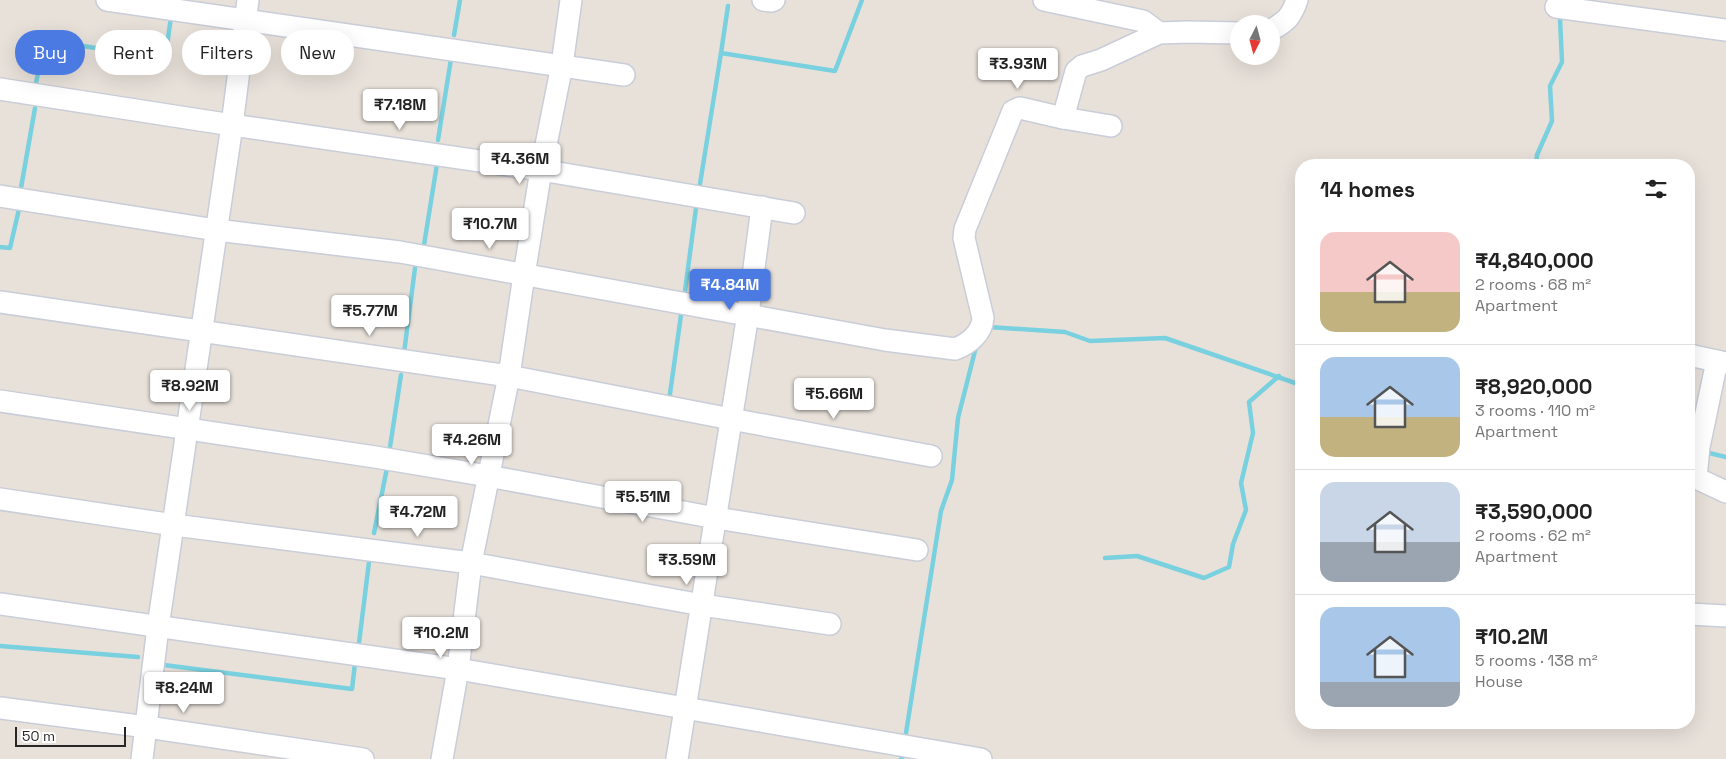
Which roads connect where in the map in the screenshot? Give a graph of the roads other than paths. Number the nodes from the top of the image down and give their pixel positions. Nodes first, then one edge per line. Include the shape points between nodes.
1 (107, 0) edge
2 (571, 0) edge
3 (763, 0) edge
4 (774, 0) edge
5 (1044, 0) edge
6 (1297, 0) edge
7 (1556, 7) dead end
8 (247, 10) edge
9 (1280, 25) edge
10 (1726, 30) edge
11 (1230, 33) edge
12 (1159, 34) junction
13 (562, 65) junction
14 (624, 75) dead end
15 (0, 90) edge
16 (1063, 118) junction
17 (232, 125) junction
18 (1111, 126) dead end
19 (541, 170) junction
20 (0, 196) edge
21 (762, 207) junction
22 (794, 213) dead end
23 (216, 230) junction
24 (524, 275) junction
25 (0, 302) edge
26 (748, 314) junction
27 (202, 330) junction
28 (1695, 356) edge
29 (1722, 362) edge
30 (509, 376) junction
31 (0, 402) edge
32 (731, 419) junction
33 (187, 430) junction
34 (931, 456) dead end
35 (1695, 466) edge
36 (488, 476) junction
37 (1726, 492) edge
38 (0, 499) edge
39 (716, 518) junction
40 (174, 525) junction
41 (917, 550) dead end
42 (471, 563) junction
43 (0, 604) edge
44 (702, 605) junction
45 (1695, 614) edge
46 (1726, 616) edge
47 (830, 624) dead end
48 (158, 627) junction
49 (458, 670) junction
50 (0, 708) edge
51 (686, 708) junction
52 (147, 727) junction
53 (142, 759) edge
54 (364, 759) edge
55 (442, 759) edge
56 (677, 759) edge
57 (981, 759) edge

1 - 8 street
2 - 13 street
3 - 4 street
5 - 12 street via 1143,21
6 - 9 street via 1293,12
7 - 10 street
8 - 13 street
8 - 17 street
11 - 12 street
12 - 16 street via 1076,71
13 - 14 street
13 - 19 street
15 - 17 street
16 - 18 street
16 - 26 street via 1020,108 1010,117 965,229 964,238 983,318 982,325 965,345 955,349 885,340
17 - 19 street
17 - 23 street
19 - 21 street
19 - 24 street
20 - 23 street
21 - 22 street
21 - 26 street
23 - 24 street via 400,252
23 - 27 street
24 - 26 street
24 - 30 street
25 - 27 street
26 - 32 street
27 - 30 street
27 - 33 street
28 - 29 street
29 - 35 street
30 - 32 street
30 - 36 street
31 - 33 street
32 - 34 street
32 - 39 street
33 - 36 street
33 - 40 street
35 - 37 street
36 - 39 street
36 - 42 street
38 - 40 street
39 - 41 street
39 - 44 street
40 - 42 street
40 - 48 street
42 - 44 street
42 - 49 street
43 - 48 street
44 - 47 street
44 - 51 street
45 - 46 street
48 - 49 street
48 - 52 street
49 - 51 street
49 - 55 street
50 - 52 street
51 - 56 street
51 - 57 street
52 - 53 street
52 - 54 street

